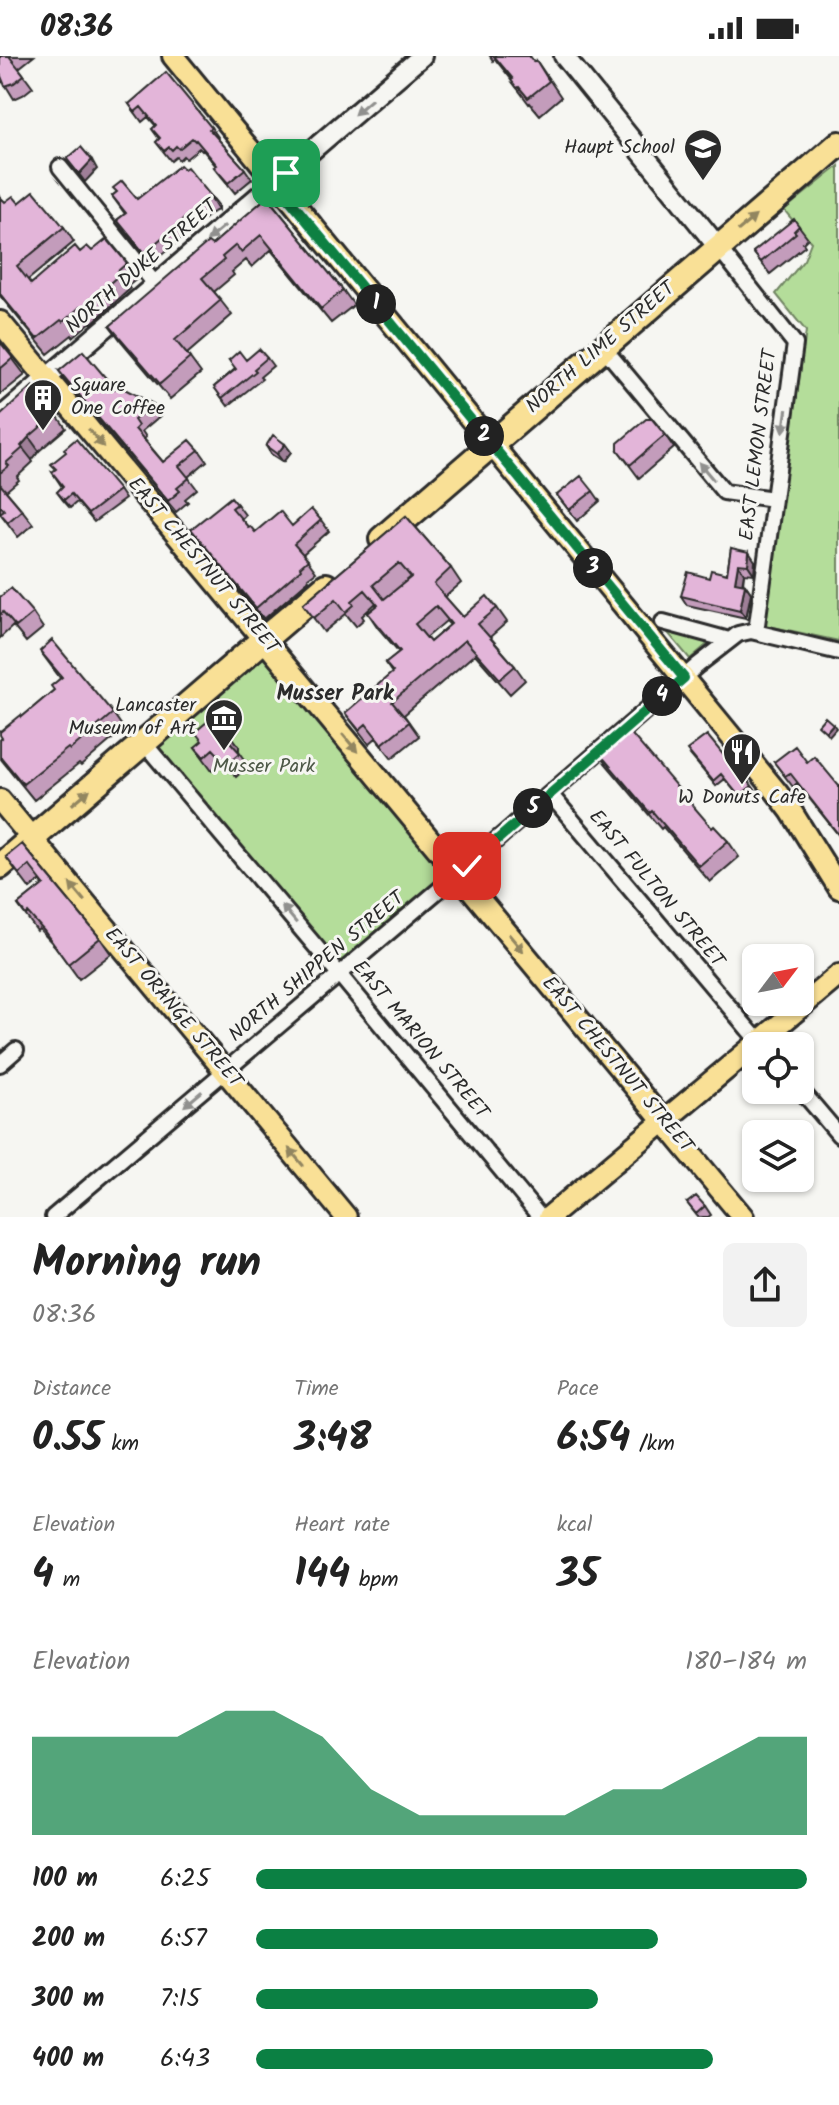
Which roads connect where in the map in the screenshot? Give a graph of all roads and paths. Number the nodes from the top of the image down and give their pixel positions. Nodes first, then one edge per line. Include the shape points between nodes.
1 (173, 56) edge
2 (422, 56) edge
3 (564, 56) edge
4 (839, 144) edge
5 (60, 167) dead end
6 (275, 182) junction
7 (718, 247) junction
8 (155, 284) junction
9 (0, 322) edge
10 (603, 347) junction
11 (46, 378) junction
12 (0, 418) edge
13 (491, 444) junction
14 (774, 499) junction
15 (367, 551) edge
16 (339, 576) edge
17 (663, 622) dead end
18 (756, 632) junction
19 (264, 640) junction
20 (729, 640) junction
21 (839, 652) edge
22 (684, 678) junction
23 (144, 743) junction
24 (550, 794) junction
25 (0, 800) edge
26 (32, 838) junction
27 (0, 866) edge
28 (458, 873) junction
29 (839, 888) edge
30 (339, 974) junction
31 (839, 975) edge
32 (751, 1032) edge
33 (775, 1032) edge
34 (16, 1050) dead end
35 (742, 1059) edge
36 (0, 1064) edge
37 (225, 1071) junction
38 (813, 1104) edge
39 (663, 1121) junction
40 (839, 1135) edge
41 (53, 1217) edge
42 (346, 1217) edge
43 (540, 1217) edge
44 (549, 1217) edge
45 (743, 1217) edge

1 - 6 main road
2 -> 6 main road, NORTH DUKE STREET
3 - 7 main road, EAST LEMON STREET
7 -> 4 highway, NORTH LIME STREET
5 - 8 street
6 -> 8 main road, NORTH DUKE STREET
6 - 13 main road
7 - 10 highway, NORTH LIME STREET
7 -> 14 street, EAST LEMON STREET via 795,344
8 - 11 main road, NORTH DUKE STREET
9 - 11 main road, EAST CHESTNUT STREET
10 - 13 highway, NORTH LIME STREET
14 -> 10 street via 724,492
11 - 12 main road, NORTH DUKE STREET
11 -> 19 main road, EAST CHESTNUT STREET
13 - 15 highway, NORTH LIME STREET
13 - 22 main road
14 - 18 street, EAST LEMON STREET
16 - 19 highway
17 - 20 street
18 - 20 street, NORTH SHIPPEN STREET via 744,631
18 - 21 street
19 - 23 highway
19 -> 28 main road, EAST CHESTNUT STREET
20 - 22 street, NORTH SHIPPEN STREET
22 - 24 street, NORTH SHIPPEN STREET
22 - 29 main road via 784,801
26 -> 23 highway
30 -> 23 street, EAST MARION STREET
24 - 28 street, NORTH SHIPPEN STREET
24 - 32 street, EAST FULTON STREET
25 - 26 main road, EAST ORANGE STREET
26 - 27 highway
37 -> 26 main road, EAST ORANGE STREET
28 - 30 street, NORTH SHIPPEN STREET
28 -> 39 main road, EAST CHESTNUT STREET
30 - 37 street, NORTH SHIPPEN STREET
30 - 43 street, EAST MARION STREET
31 - 33 main road
34 - 36 street
35 - 39 main road
37 -> 41 street, NORTH SHIPPEN STREET
42 -> 37 main road, EAST ORANGE STREET
38 - 40 street
39 - 44 main road
39 - 45 main road, EAST CHESTNUT STREET

